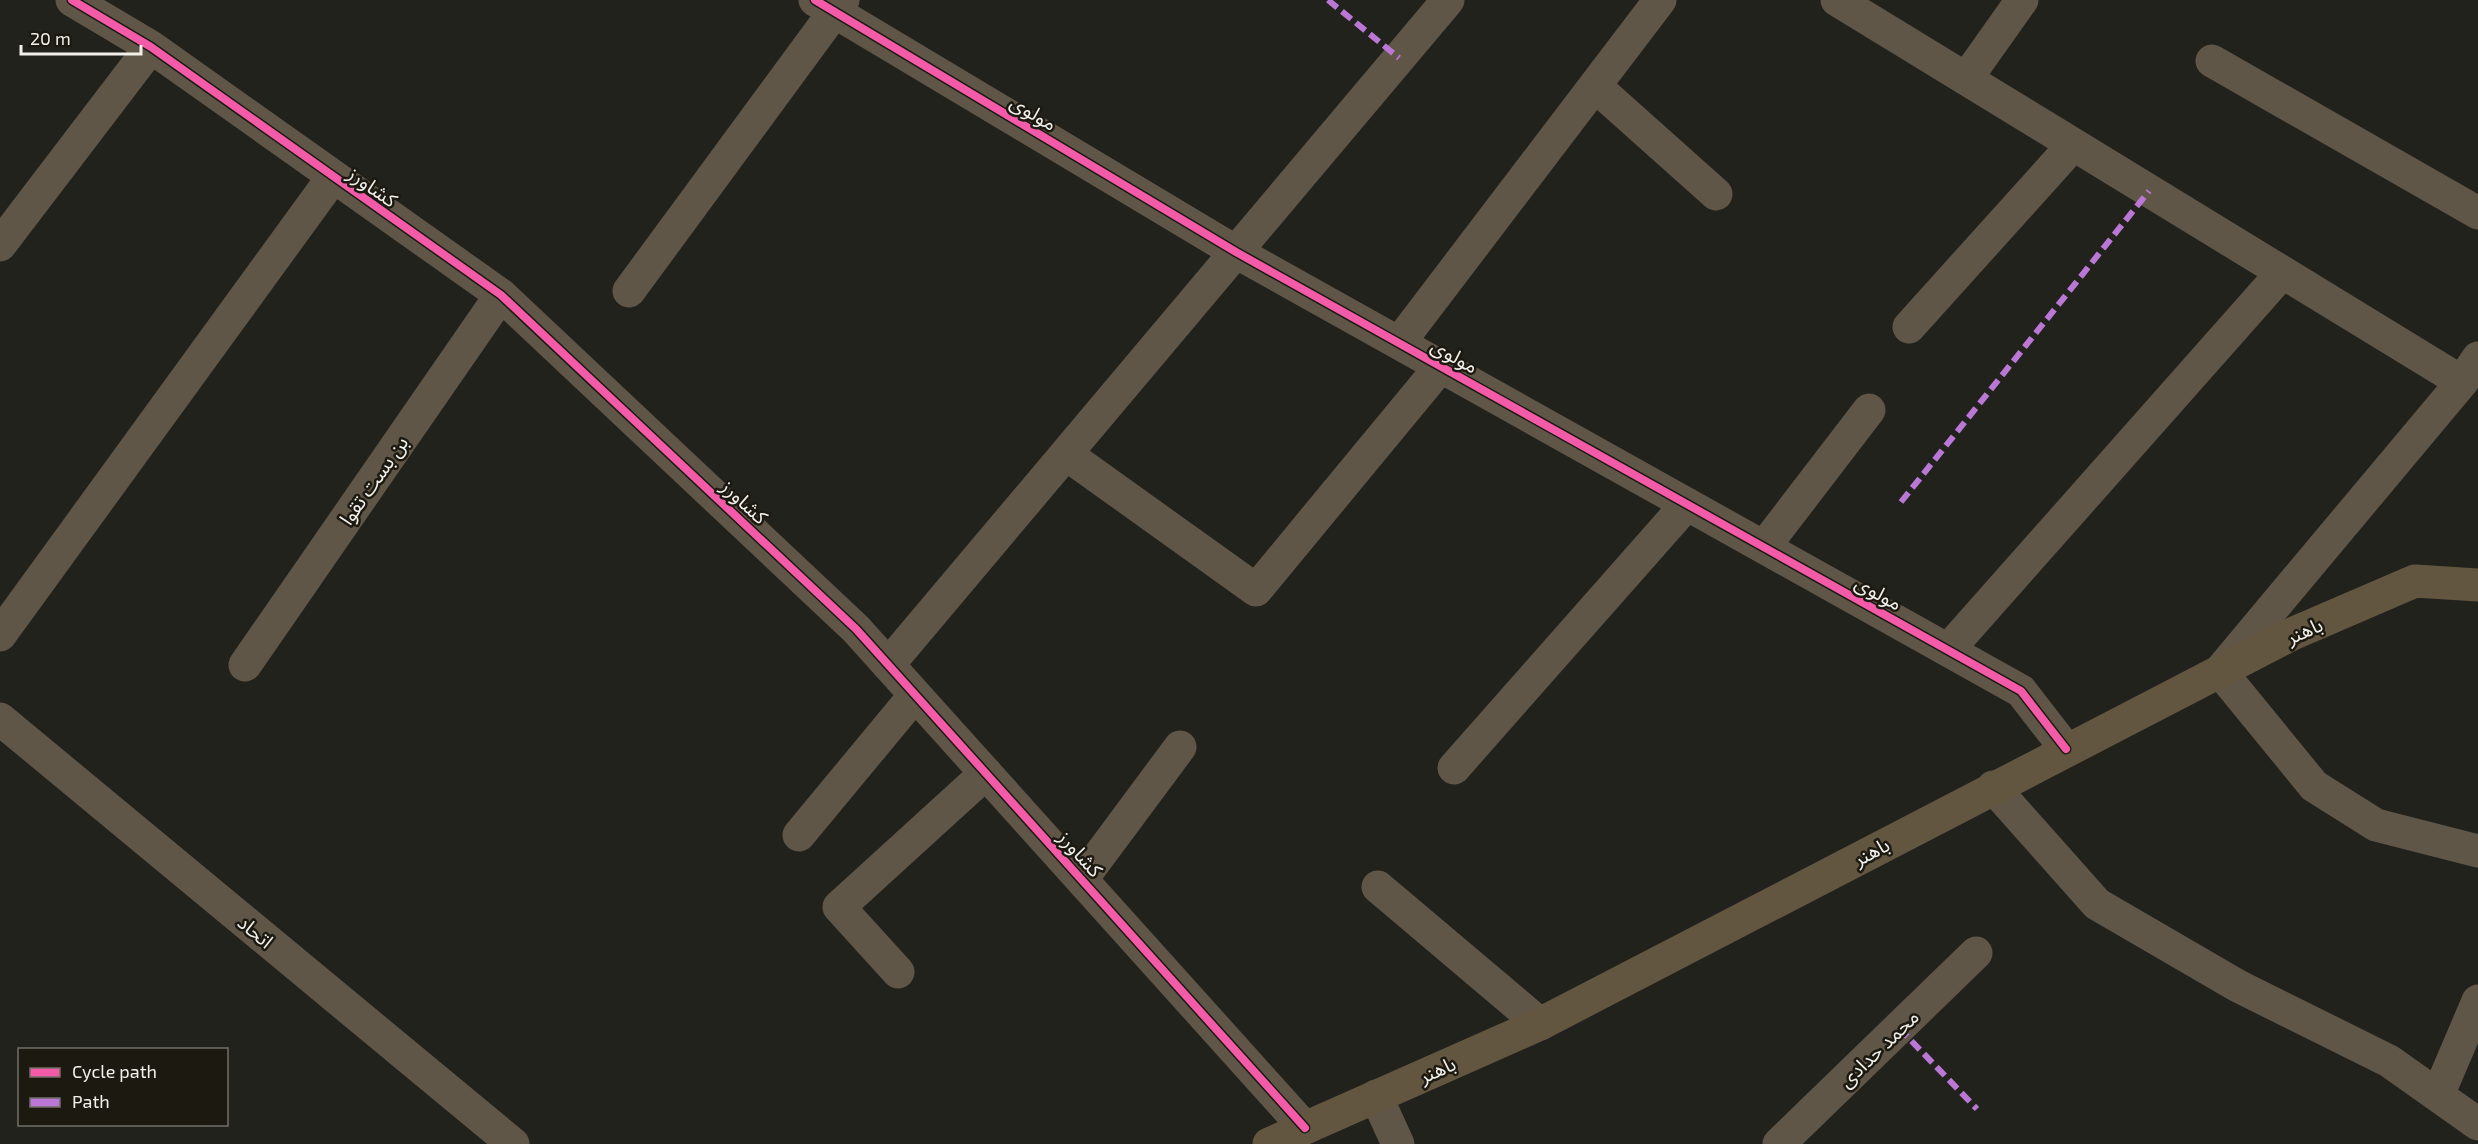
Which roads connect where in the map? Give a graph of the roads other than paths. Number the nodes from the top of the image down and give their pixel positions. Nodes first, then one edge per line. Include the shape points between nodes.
1 (72, 0) edge
2 (1448, 0) edge
3 (1660, 0) edge
4 (1837, 0) edge
5 (2022, 0) edge
6 (831, 4) edge
7 (151, 47) junction
8 (2212, 61) dead end
9 (1966, 79) junction
10 (1595, 86) junction
11 (2073, 145) junction
12 (333, 177) junction
13 (1716, 194) dead end
14 (2478, 213) edge
15 (0, 245) edge
16 (1236, 252) junction
17 (2282, 273) junction
18 (628, 291) dead end
19 (501, 295) junction
20 (1909, 327) dead end
21 (1399, 343) junction
22 (1441, 366) junction
23 (2470, 370) edge
24 (1869, 410) dead end
25 (1066, 454) junction
26 (1687, 504) junction
27 (1764, 547) junction
28 (2478, 585) edge
29 (0, 635) edge
30 (1947, 650) junction
31 (245, 664) dead end
32 (888, 665) junction
33 (2220, 670) junction
34 (915, 695) junction
35 (0, 719) edge
36 (1180, 747) dead end
37 (2066, 749) junction
38 (1454, 768) dead end
39 (986, 773) junction
40 (1993, 787) junction
41 (799, 835) dead end
42 (2478, 851) edge
43 (1082, 879) junction
44 (1378, 887) dead end
45 (1976, 953) dead end
46 (898, 972) dead end
47 (2478, 1001) edge
48 (1540, 1024) junction
49 (2438, 1095) junction
50 (1376, 1096) junction
51 (2478, 1124) edge
52 (1305, 1128) junction
53 (513, 1144) edge
54 (1269, 1144) edge
55 (1398, 1144) edge
56 (1779, 1144) edge

1 - 7 street, کشاورز
2 - 16 street
3 - 10 street
4 - 9 street
5 - 9 street
6 - 16 street, مولوی
6 - 18 street
7 - 12 street, کشاورز
7 - 15 street
8 - 14 street
9 - 11 street
10 - 13 street
10 - 21 street
11 - 17 street
11 - 20 street
12 - 19 street, کشاورز
12 - 29 street
16 - 21 street, مولوی
16 - 25 street
17 - 23 street
17 - 30 street
19 - 31 street, بن بست تقوا
19 - 32 street, کشاورز via 848,621
21 - 22 street, مولوی
22 - 25 street via 1256,590
22 - 26 street, مولوی
23 - 33 street
24 - 27 street
25 - 32 street
26 - 27 street, مولوی
26 - 38 street
27 - 30 street, مولوی
28 - 33 street, باهنر via 2415,581
30 - 37 street, مولوی via 2021,691
32 - 34 street, کشاورز
33 - 37 street, باهنر
33 - 42 street via 2314,786 2376,825
34 - 39 street, کشاورز
34 - 41 street
35 - 53 street, اتحاد
36 - 43 street
37 - 40 street, باهنر
39 - 43 street, کشاورز
39 - 46 street via 839,907
40 - 48 street, باهنر
40 - 49 street via 2097,904 2238,986 2389,1061
43 - 52 street, کشاورز
44 - 48 street
45 - 56 street, محمد حدادی
47 - 49 street
48 - 50 street, باهنر
49 - 51 street
50 - 52 street, باهنر
50 - 55 street
52 - 54 street, باهنر

